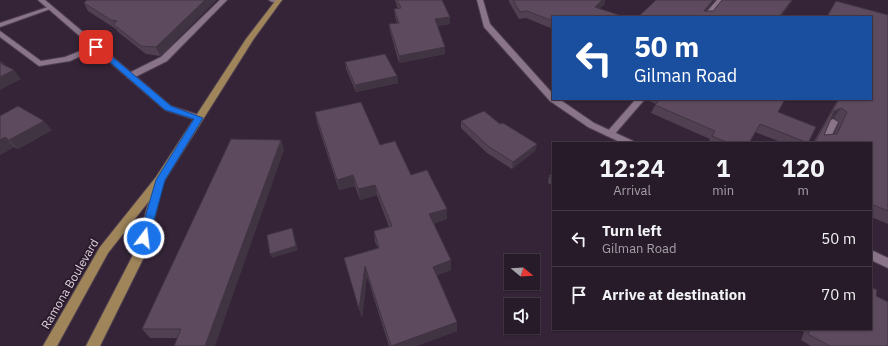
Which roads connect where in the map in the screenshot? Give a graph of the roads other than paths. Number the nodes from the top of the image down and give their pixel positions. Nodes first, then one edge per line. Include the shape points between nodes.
1 (41, 0) edge
2 (224, 0) edge
3 (272, 0) edge
4 (279, 0) edge
5 (480, 0) edge
6 (721, 0) edge
7 (50, 8) junction
8 (706, 16) edge
9 (0, 25) edge
10 (0, 33) edge
11 (96, 47) junction
12 (130, 76) junction
13 (552, 98) edge
14 (554, 100) edge
15 (640, 100) edge
16 (199, 118) junction
17 (833, 122) edge
18 (610, 134) junction
19 (628, 142) edge
20 (823, 142) edge
21 (160, 180) junction
22 (872, 255) edge
23 (888, 262) edge
24 (50, 346) edge
25 (93, 346) edge

1 - 7 street
2 - 12 street via 164,60
3 - 4 street
4 - 16 main road, Ramona Boulevard via 250,38
5 - 13 street via 487,25
6 - 8 street
7 - 9 street
7 - 11 street
10 - 11 street via 39,64 67,59
11 - 12 street
12 - 16 street via 168,108
14 - 18 street via 591,125
15 - 18 street
16 - 21 main road, Ramona Boulevard
17 - 20 street
18 - 19 street
21 - 24 main road, Ramona Boulevard via 104,250
21 - 25 main road, Ramona Boulevard via 140,253
22 - 23 street

